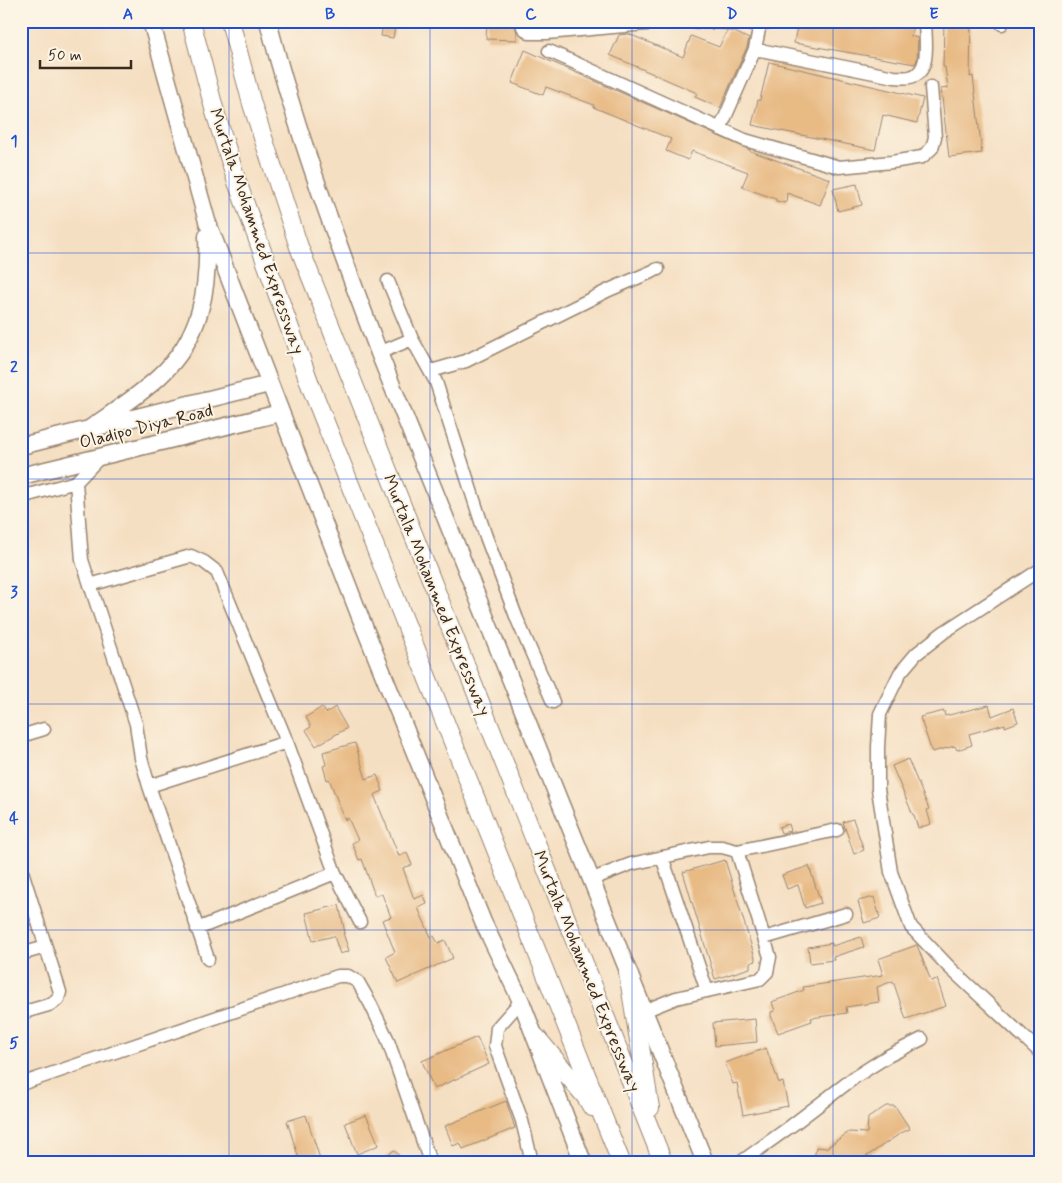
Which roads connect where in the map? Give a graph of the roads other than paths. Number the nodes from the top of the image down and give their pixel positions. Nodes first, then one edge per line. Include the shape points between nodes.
1 (151, 21) edge
2 (191, 21) edge
3 (230, 21) edge
4 (268, 21) edge
5 (522, 21) edge
6 (680, 21) edge
7 (773, 21) edge
8 (925, 21) edge
9 (760, 24) junction
10 (755, 49) junction
11 (549, 51) dead end
12 (932, 86) dead end
13 (720, 129) junction
14 (207, 221) junction
15 (658, 269) dead end
16 (388, 281) dead end
17 (412, 339) junction
18 (379, 353) junction
19 (431, 371) junction
20 (269, 384) junction
21 (280, 413) junction
22 (89, 429) junction
23 (21, 446) edge
24 (99, 458) junction
25 (21, 476) edge
26 (76, 482) junction
27 (21, 497) edge
28 (1041, 569) edge
29 (90, 585) junction
30 (553, 702) dead end
31 (44, 729) dead end
32 (21, 736) edge
33 (286, 742) junction
34 (149, 786) junction
35 (837, 830) dead end
36 (737, 851) junction
37 (662, 857) junction
38 (21, 868) edge
39 (335, 873) junction
40 (590, 880) junction
41 (846, 914) dead end
42 (360, 922) dead end
43 (197, 929) junction
44 (764, 938) junction
45 (46, 948) junction
46 (21, 954) edge
47 (208, 959) dead end
48 (628, 972) junction
49 (707, 991) junction
50 (521, 1002) junction
51 (644, 1011) junction
52 (21, 1013) edge
53 (536, 1037) junction
54 (922, 1039) dead end
55 (1041, 1053) edge
56 (21, 1084) edge
57 (656, 1143) junction
58 (615, 1145) junction
59 (430, 1162) edge
60 (532, 1162) edge
61 (583, 1162) edge
62 (621, 1162) edge
63 (664, 1162) edge
64 (705, 1162) edge
65 (741, 1162) edge

1 - 14 main road
2 - 58 highway, Murtala Mohammed Expressway via 236,179 311,387
3 - 57 highway, Murtala Mohammed Expressway via 252,104 300,247
4 - 18 main road via 334,234
5 - 6 street via 523,27 530,32 548,32
6 - 9 street
7 - 9 street
8 - 10 street via 925,61 921,71 911,77 894,77
9 - 10 street
10 - 13 street
11 - 13 street
12 - 13 street via 936,137 932,148 922,157 839,167 778,151
14 - 20 main road
14 - 22 main road via 208,265 200,315 194,330 161,376
15 - 19 street via 466,361
16 - 17 street
17 - 18 street
17 - 19 street
18 - 40 main road
19 - 30 street via 485,534
20 - 21 main road
20 - 22 main road, Oladipo Diya Road
21 - 24 main road, Oladipo Diya Road
21 - 50 main road via 483,922
22 - 23 main road, Oladipo Diya Road
24 - 25 main road, Oladipo Diya Road
24 - 26 street
26 - 27 street
26 - 29 street via 82,560
28 - 55 street via 944,632 916,654 900,673 880,714 878,789 891,872 911,927
29 - 33 street via 191,556 217,572
29 - 34 street via 136,724
31 - 32 street
33 - 34 street
33 - 39 street
34 - 43 street
35 - 36 street
36 - 37 street via 709,847
36 - 44 street
37 - 40 street via 631,864
37 - 49 street
38 - 45 street
39 - 42 street
39 - 43 street
40 - 48 main road
41 - 44 street
43 - 47 street
44 - 49 street via 770,958 767,972 760,979
45 - 46 street
45 - 52 street via 60,992 58,999 52,1004
48 - 51 main road
48 - 57 highway
49 - 51 street via 676,998
50 - 53 main road
50 - 60 street via 497,1028 495,1046 522,1121
51 - 64 main road
53 - 58 highway via 586,1097
53 - 61 main road
54 - 65 street via 855,1077
56 - 59 street via 338,976 348,976 358,982 387,1038
57 - 63 highway, Murtala Mohammed Expressway
58 - 62 highway, Murtala Mohammed Expressway

